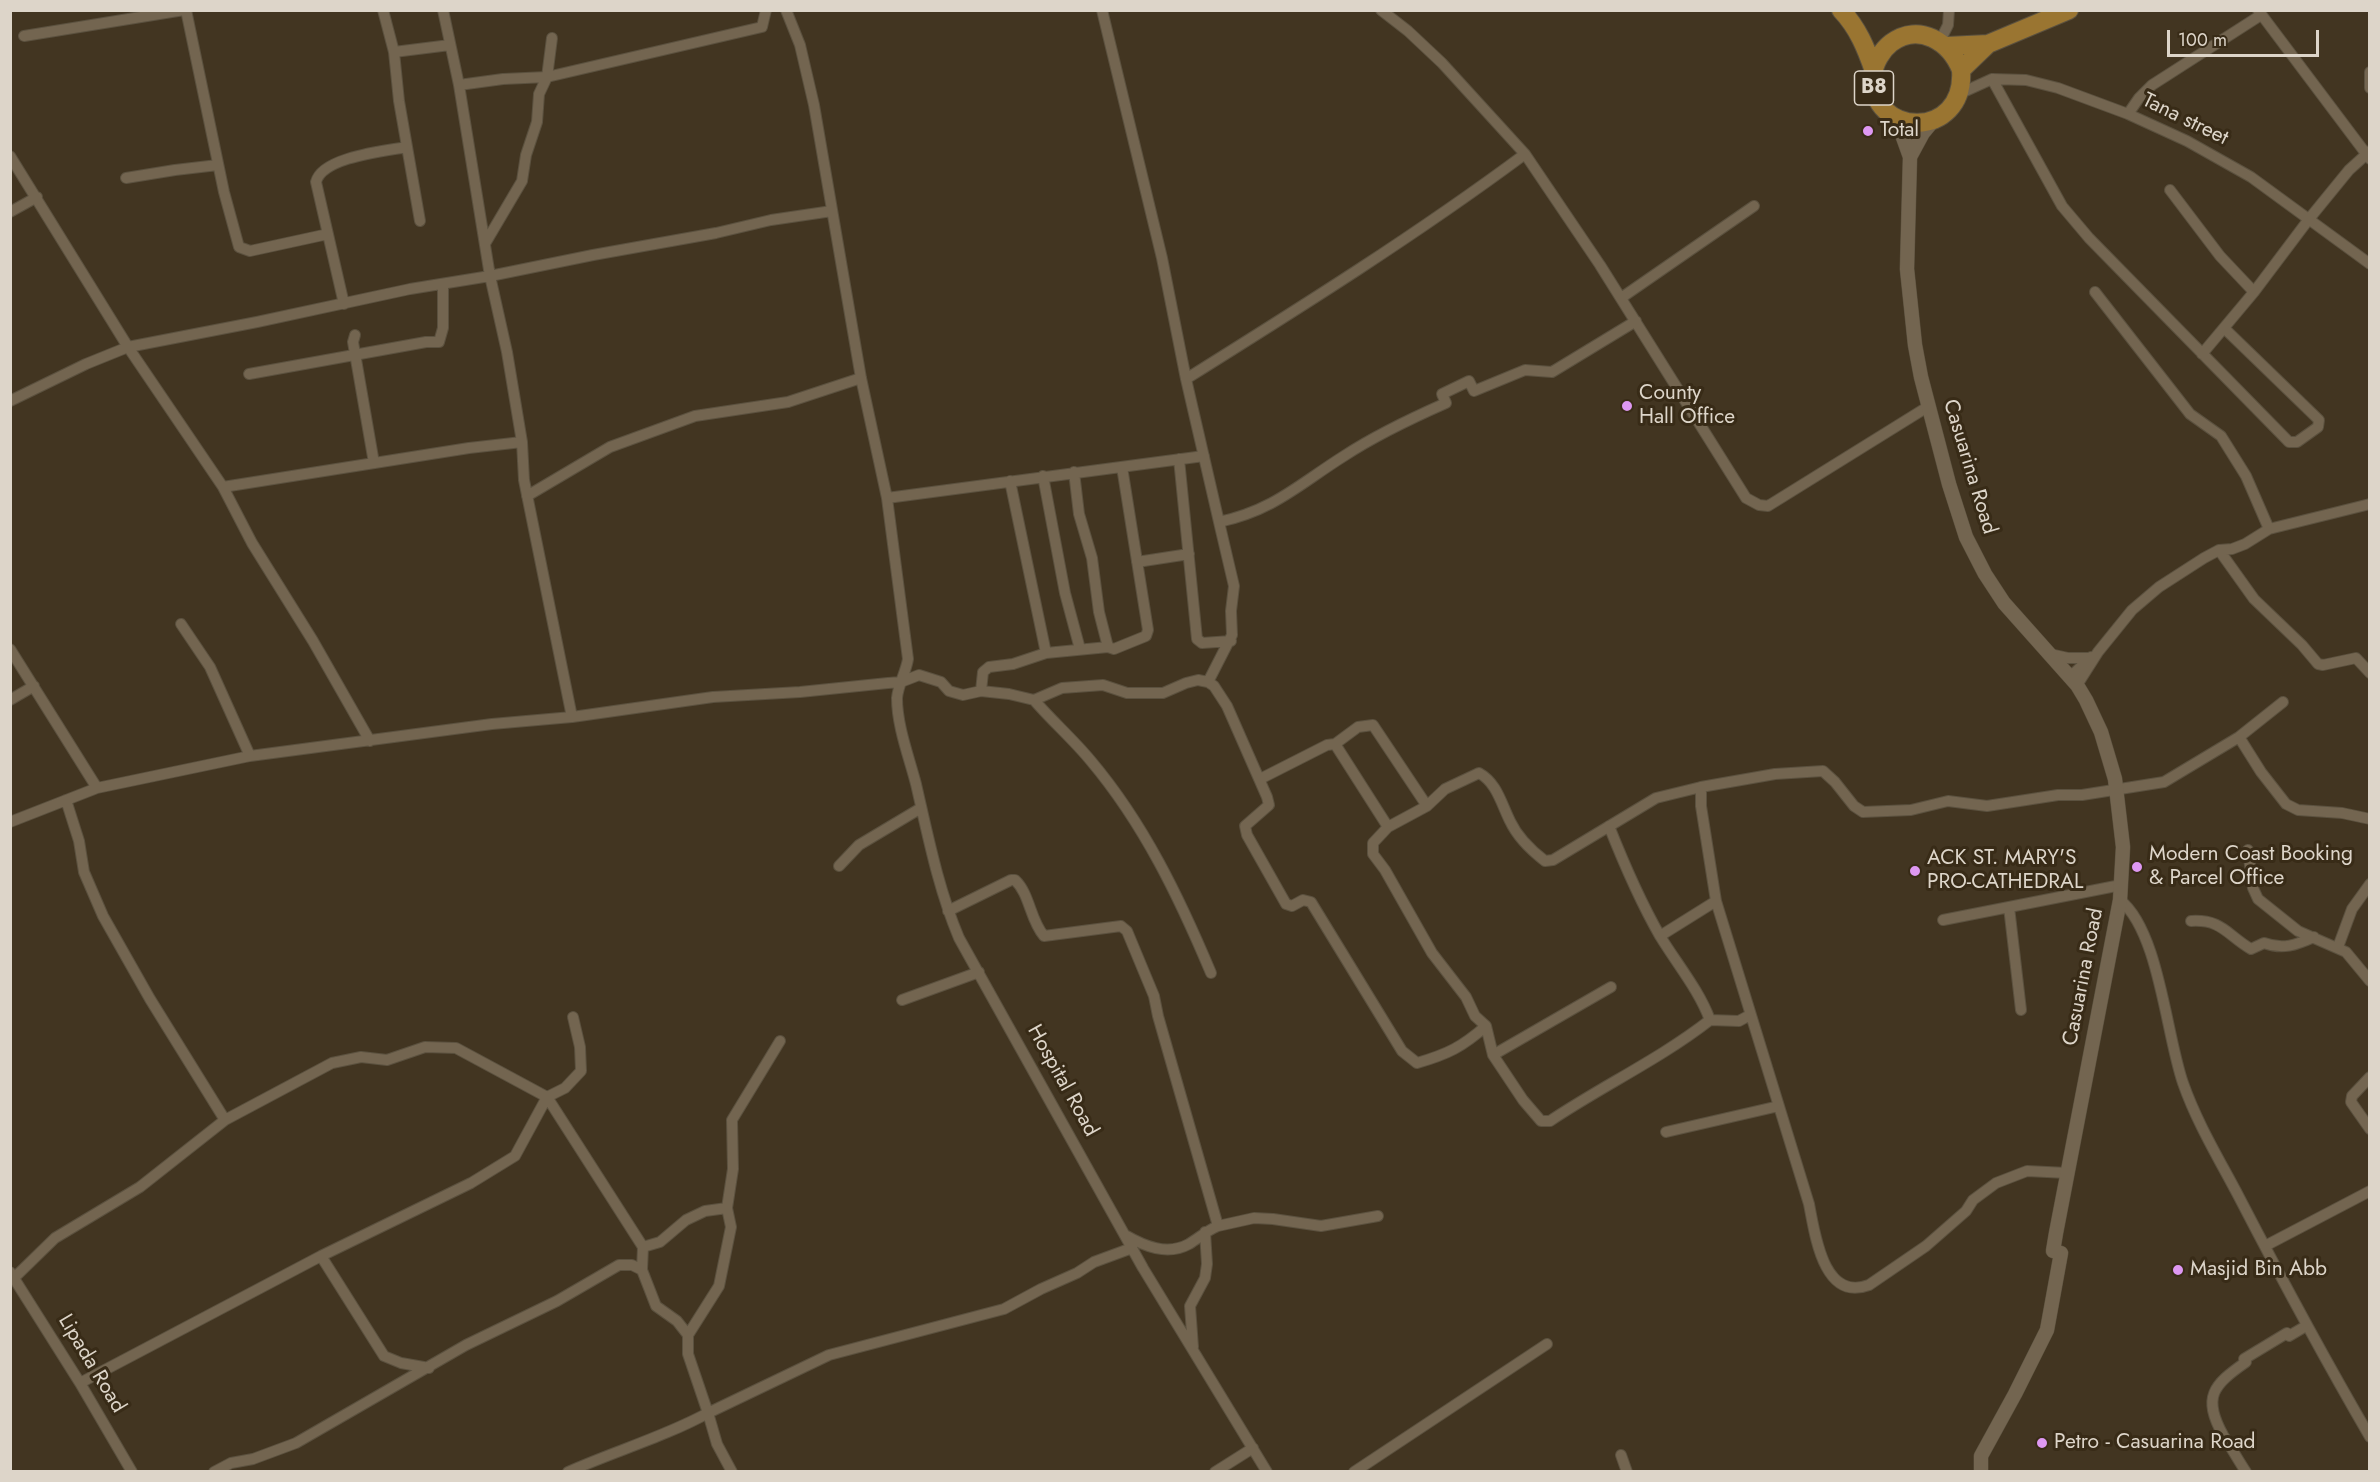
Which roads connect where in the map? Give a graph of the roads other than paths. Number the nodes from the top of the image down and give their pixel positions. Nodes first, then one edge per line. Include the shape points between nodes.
1 (185, 10) edge
2 (383, 10) edge
3 (766, 10) edge
4 (786, 10) edge
5 (1102, 10) edge
6 (1381, 10) edge
7 (1949, 10) edge
8 (2069, 10) edge
9 (444, 11) edge
10 (2259, 13) edge
11 (1847, 17) edge
12 (24, 36) dead end
13 (552, 38) dead end
14 (1892, 42) junction
15 (1943, 44) junction
16 (1988, 44) junction
17 (450, 45) junction
18 (394, 52) junction
19 (1961, 70) junction
20 (1874, 71) junction
21 (2370, 72) edge
22 (547, 77) junction
23 (1992, 79) junction
24 (459, 85) junction
25 (2370, 88) edge
26 (1959, 94) junction
27 (2128, 114) junction
28 (1896, 118) junction
29 (1933, 121) junction
30 (407, 147) junction
31 (1525, 154) junction
32 (2368, 155) edge
33 (10, 156) edge
34 (1910, 157) junction
35 (218, 165) junction
36 (126, 178) dead end
37 (2169, 190) dead end
38 (37, 197) junction
39 (1754, 206) dead end
40 (832, 211) junction
41 (10, 212) edge
42 (2309, 219) junction
43 (420, 221) dead end
44 (328, 234) junction
45 (486, 242) junction
46 (2370, 264) edge
47 (490, 276) junction
48 (443, 285) junction
49 (2095, 292) dead end
50 (2254, 292) junction
51 (1621, 298) junction
52 (344, 304) junction
53 (1636, 321) junction
54 (2224, 328) junction
55 (355, 335) dead end
56 (128, 347) junction
57 (2202, 354) junction
58 (356, 356) junction
59 (249, 374) dead end
60 (861, 378) junction
61 (1186, 379) junction
62 (10, 401) edge
63 (1929, 406) junction
64 (522, 442) junction
65 (1204, 456) junction
66 (1179, 459) junction
67 (374, 463) junction
68 (1122, 467) junction
69 (1074, 472) junction
70 (1043, 476) junction
71 (1010, 481) junction
72 (223, 487) junction
73 (527, 496) junction
74 (887, 498) junction
75 (2370, 504) edge
76 (1219, 522) junction
77 (2269, 529) junction
78 (2219, 550) junction
79 (1189, 554) junction
80 (1137, 562) junction
81 (181, 624) dead end
82 (1231, 641) junction
83 (1108, 647) junction
84 (10, 649) edge
85 (1080, 650) junction
86 (1046, 653) junction
87 (2050, 654) junction
88 (2093, 659) junction
89 (2370, 673) edge
90 (2073, 681) junction
91 (901, 682) junction
92 (1208, 682) junction
93 (34, 686) junction
94 (981, 691) junction
95 (2086, 699) junction
96 (10, 700) edge
97 (1034, 700) junction
98 (2283, 702) dead end
99 (572, 717) junction
100 (2239, 737) junction
101 (370, 741) junction
102 (1335, 744) junction
103 (250, 756) junction
104 (1260, 778) junction
105 (1701, 787) junction
106 (98, 788) junction
107 (2116, 789) junction
108 (66, 801) junction
109 (1427, 806) junction
110 (921, 808) junction
111 (2370, 819) edge
112 (10, 822) edge
113 (1608, 826) junction
114 (1388, 827) junction
115 (2248, 850) dead end
116 (839, 866) dead end
117 (2370, 884) edge
118 (2121, 885) junction
119 (2120, 900) junction
120 (1716, 901) junction
121 (2009, 907) junction
122 (948, 911) junction
123 (1943, 920) dead end
124 (2191, 921) dead end
125 (1660, 936) junction
126 (2314, 937) junction
127 (2338, 947) junction
128 (979, 972) junction
129 (1211, 973) dead end
130 (2370, 981) edge
131 (1611, 987) dead end
132 (902, 1000) dead end
133 (2021, 1010) dead end
134 (1750, 1015) junction
135 (573, 1017) dead end
136 (1710, 1020) junction
137 (1486, 1026) junction
138 (780, 1041) dead end
139 (1493, 1055) junction
140 (2370, 1077) edge
141 (548, 1097) junction
142 (1779, 1106) junction
143 (225, 1120) junction
144 (2370, 1130) edge
145 (1666, 1132) dead end
146 (2067, 1173) junction
147 (2370, 1191) edge
148 (727, 1208) junction
149 (1378, 1216) dead end
150 (1218, 1227) junction
151 (1205, 1232) junction
152 (1124, 1235) junction
153 (2265, 1246) junction
154 (643, 1247) junction
155 (1131, 1248) junction
156 (321, 1256) junction
157 (642, 1270) junction
158 (13, 1275) edge
159 (2306, 1326) junction
160 (688, 1335) junction
161 (1547, 1344) dead end
162 (1193, 1350) junction
163 (429, 1368) junction
164 (80, 1383) junction
165 (708, 1413) junction
166 (2370, 1437) edge
167 (1253, 1448) junction
168 (1621, 1455) dead end
169 (132, 1472) edge
170 (214, 1472) edge
171 (568, 1472) edge
172 (732, 1472) edge
173 (1215, 1472) edge
174 (1267, 1472) edge
175 (1354, 1472) edge
176 (1627, 1472) edge
177 (1981, 1472) edge
178 (2246, 1472) edge

1 - 12 street
1 - 35 street
2 - 18 street
3 - 22 street via 762,27
4 - 40 street, Hospital Road via 800,45 814,105
5 - 61 street via 1162,258
6 - 31 street via 1442,63
7 - 15 street
8 - 16 highway
9 - 17 street
10 - 27 street via 2152,85
10 - 32 street
11 - 14 highway
11 - 20 highway via 1865,45
13 - 22 street
14 - 15 highway, B8 via 1924,35
14 - 20 highway, B8 via 1880,55
15 - 16 highway
15 - 19 highway via 1956,57
16 - 19 highway
17 - 18 street
17 - 24 street
18 - 30 street
19 - 26 highway
20 - 28 highway, B8 via 1877,98
21 - 25 street
22 - 24 street
22 - 45 street via 539,94 537,122 522,181
23 - 26 street, Tana street
23 - 27 street, Tana street via 2042,84
23 - 57 street via 2074,222
24 - 45 street
26 - 29 highway via 1953,106
27 - 42 street, Tana street via 2218,157
28 - 29 highway, B8 via 1914,124
28 - 34 street
29 - 34 street
30 - 43 street
30 - 44 street via 348,158 323,170 316,182
31 - 51 street
31 - 61 street via 1320,296
32 - 42 street via 2349,170
33 - 38 street
34 - 63 street, Casuarina Road via 1908,289 1914,345
35 - 36 street
35 - 44 street via 239,247 250,251
37 - 50 street via 2220,256
38 - 41 street
38 - 56 street
39 - 51 street
40 - 47 street
40 - 60 street, Hospital Road
42 - 46 street, Tana street
42 - 50 street
44 - 52 street
45 - 47 street
47 - 48 street
47 - 64 street
48 - 52 street
48 - 58 street via 443,328 439,342
49 - 77 street via 2190,414 2221,436 2246,476
50 - 54 street
51 - 53 street
52 - 56 street
53 - 63 street via 1746,498 1760,505 1768,506
53 - 76 street via 1552,372 1525,370 1474,391 1469,381 1442,393 1446,403 1345,455 1277,502
54 - 57 street
54 - 57 street via 2319,420 2318,427 2297,442 2289,442
55 - 58 street
56 - 62 street
56 - 72 street
58 - 59 street
58 - 67 street
60 - 73 street via 788,402 695,416 610,447
60 - 74 street, Hospital Road
61 - 65 street
63 - 87 street, Casuarina Road via 1966,537 1984,574 2004,603
64 - 67 street
64 - 73 street
65 - 66 street
65 - 76 street
66 - 68 street
66 - 79 street
67 - 72 street
68 - 69 street
68 - 80 street
69 - 70 street
69 - 83 street via 1079,514 1092,558
70 - 71 street
70 - 85 street
71 - 74 street
71 - 86 street
72 - 101 street
73 - 99 street
74 - 91 street, Hospital Road via 908,659
75 - 77 street
76 - 82 street via 1234,586
77 - 78 street via 2239,546
78 - 88 street via 2159,587 2132,610
78 - 89 street via 2254,599 2318,664 2356,658
79 - 80 street
79 - 82 street via 1197,639 1202,643
80 - 83 street via 1146,636 1114,650
81 - 103 street via 210,667
82 - 92 street
83 - 85 street
84 - 93 street
85 - 86 street
86 - 94 street via 986,669
87 - 88 street
87 - 90 street, Casuarina Road
88 - 90 street
88 - 95 street
90 - 95 street, Casuarina Road
91 - 94 street via 919,675 941,682 949,691
91 - 99 street via 713,697
91 - 110 street, Hospital Road via 899,713
92 - 97 street via 1198,680 1163,693 1128,693 1104,685 1062,688
92 - 104 street via 1227,706
93 - 96 street
93 - 106 street
94 - 97 street
95 - 107 street, Casuarina Road via 2107,752
97 - 129 street via 1090,760 1153,848
98 - 100 street
99 - 101 street
100 - 107 street via 2164,782
100 - 111 street via 2286,804 2298,810
101 - 103 street
102 - 104 street
102 - 109 street via 1358,727 1372,725
102 - 114 street
103 - 106 street
104 - 137 street via 1269,805 1245,826 1247,835 1288,906 1303,900 1311,902 1402,1052 1417,1063 1447,1054
105 - 107 street via 1775,774 1823,771 1863,812 1911,810 1948,801 1987,806
105 - 113 street via 1663,795
105 - 120 street
106 - 108 street
107 - 118 street, Casuarina Road via 2123,847
108 - 112 street
108 - 143 street via 84,873 103,916
109 - 113 street via 1445,789 1479,773 1496,790 1511,824 1545,861 1553,860
109 - 114 street
110 - 116 street via 860,845
110 - 122 street, Hospital Road
113 - 125 street via 1633,886
114 - 137 street via 1373,843 1373,855 1432,953
115 - 126 street via 2258,899 2298,931
117 - 127 street via 2352,909
118 - 119 street, Casuarina Road
118 - 121 street
119 - 146 street, Casuarina Road
119 - 153 street via 2136,917 2153,960 2182,1081 2196,1117
120 - 125 street
120 - 134 street
121 - 123 street
121 - 133 street
122 - 128 street, Hospital Road
122 - 150 street via 1015,880 1044,936 1121,926 1127,931 1154,996
124 - 126 street via 2206,920 2223,926 2251,949 2264,943 2291,946
125 - 136 street via 1704,1004
126 - 127 street
127 - 130 street via 2346,951
128 - 132 street
128 - 152 street, Hospital Road
131 - 139 street
134 - 136 street via 1739,1021
134 - 142 street
135 - 141 street via 581,1071 565,1088
136 - 139 street via 1665,1052 1546,1122 1536,1117
137 - 139 street
138 - 148 street via 732,1120 733,1169
140 - 144 street via 2351,1102
141 - 143 street via 456,1048 425,1047 387,1060 362,1057 332,1063
141 - 154 street
141 - 156 street via 515,1156 471,1183
142 - 145 street
142 - 146 street via 1825,1265 1836,1280 1848,1286 1871,1283 1926,1246 1996,1183 2026,1171
143 - 158 street via 140,1187 55,1238
146 - 177 street, Casuarina Road via 2053,1251 2061,1252 2047,1330 1981,1456
147 - 153 street
148 - 154 street via 705,1211 686,1220 660,1242
148 - 160 street via 731,1227 719,1286
149 - 150 street via 1321,1226 1254,1218
150 - 151 street
151 - 152 street via 1175,1249 1143,1245
151 - 162 street via 1205,1278 1190,1306
152 - 155 street, Hospital Road
153 - 159 street
154 - 157 street
155 - 162 street, Hospital Road
155 - 165 street via 1094,1262 1004,1309 829,1355
156 - 163 street via 384,1356
156 - 164 street
157 - 160 street via 656,1306
157 - 163 street via 619,1265
158 - 164 street, Lipada Road
159 - 166 street
159 - 178 street via 2244,1359 2246,1362 2220,1384 2212,1398 2212,1416
160 - 165 street via 688,1354
161 - 175 street
162 - 167 street, Hospital Road
163 - 170 street via 296,1443
164 - 169 street, Lipada Road
165 - 171 street via 675,1431
165 - 172 street via 717,1444
167 - 173 street
167 - 174 street, Hospital Road
168 - 176 street

